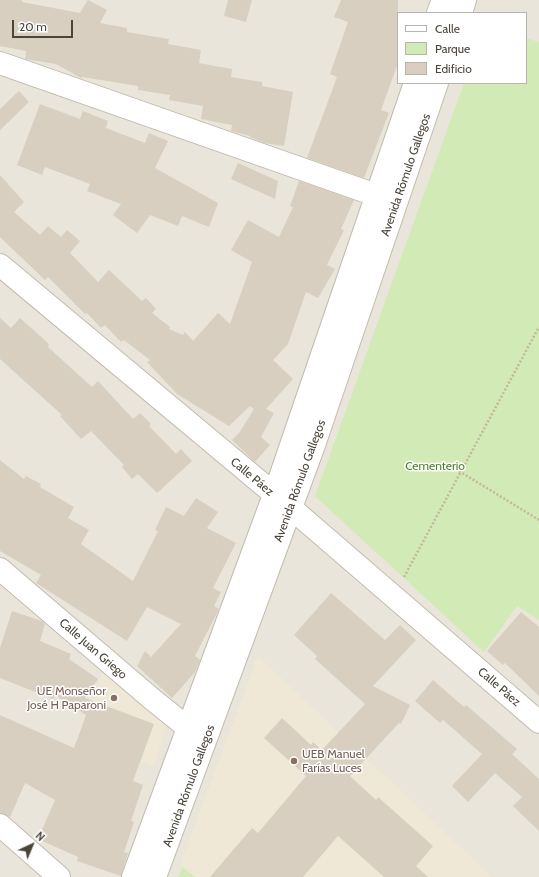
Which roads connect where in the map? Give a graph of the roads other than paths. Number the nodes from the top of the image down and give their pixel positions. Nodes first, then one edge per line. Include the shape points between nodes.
1 (443, 0) edge
2 (465, 0) edge
3 (438, 12) edge
4 (461, 12) edge
5 (0, 63) edge
6 (414, 84) edge
7 (437, 84) edge
8 (386, 199) junction
9 (0, 265) edge
10 (274, 495) junction
11 (290, 508) junction
12 (0, 569) edge
13 (539, 722) edge
14 (188, 728) junction
15 (0, 824) edge
16 (59, 877) edge
17 (133, 877) edge
18 (155, 877) edge

1 - 3 street
2 - 4 street
5 - 8 street
6 - 8 street, Avenida Rómulo Gallegos
7 - 8 street, Avenida Rómulo Gallegos
8 - 10 street, Avenida Rómulo Gallegos
8 - 11 street, Avenida Rómulo Gallegos via 313,448
9 - 10 street, Calle Páez
10 - 11 street, Calle Páez
10 - 14 street, Avenida Rómulo Gallegos
11 - 13 street, Calle Páez
11 - 18 street, Avenida Rómulo Gallegos
12 - 14 street, Calle Juan Griego
14 - 17 street, Avenida Rómulo Gallegos
15 - 16 street

